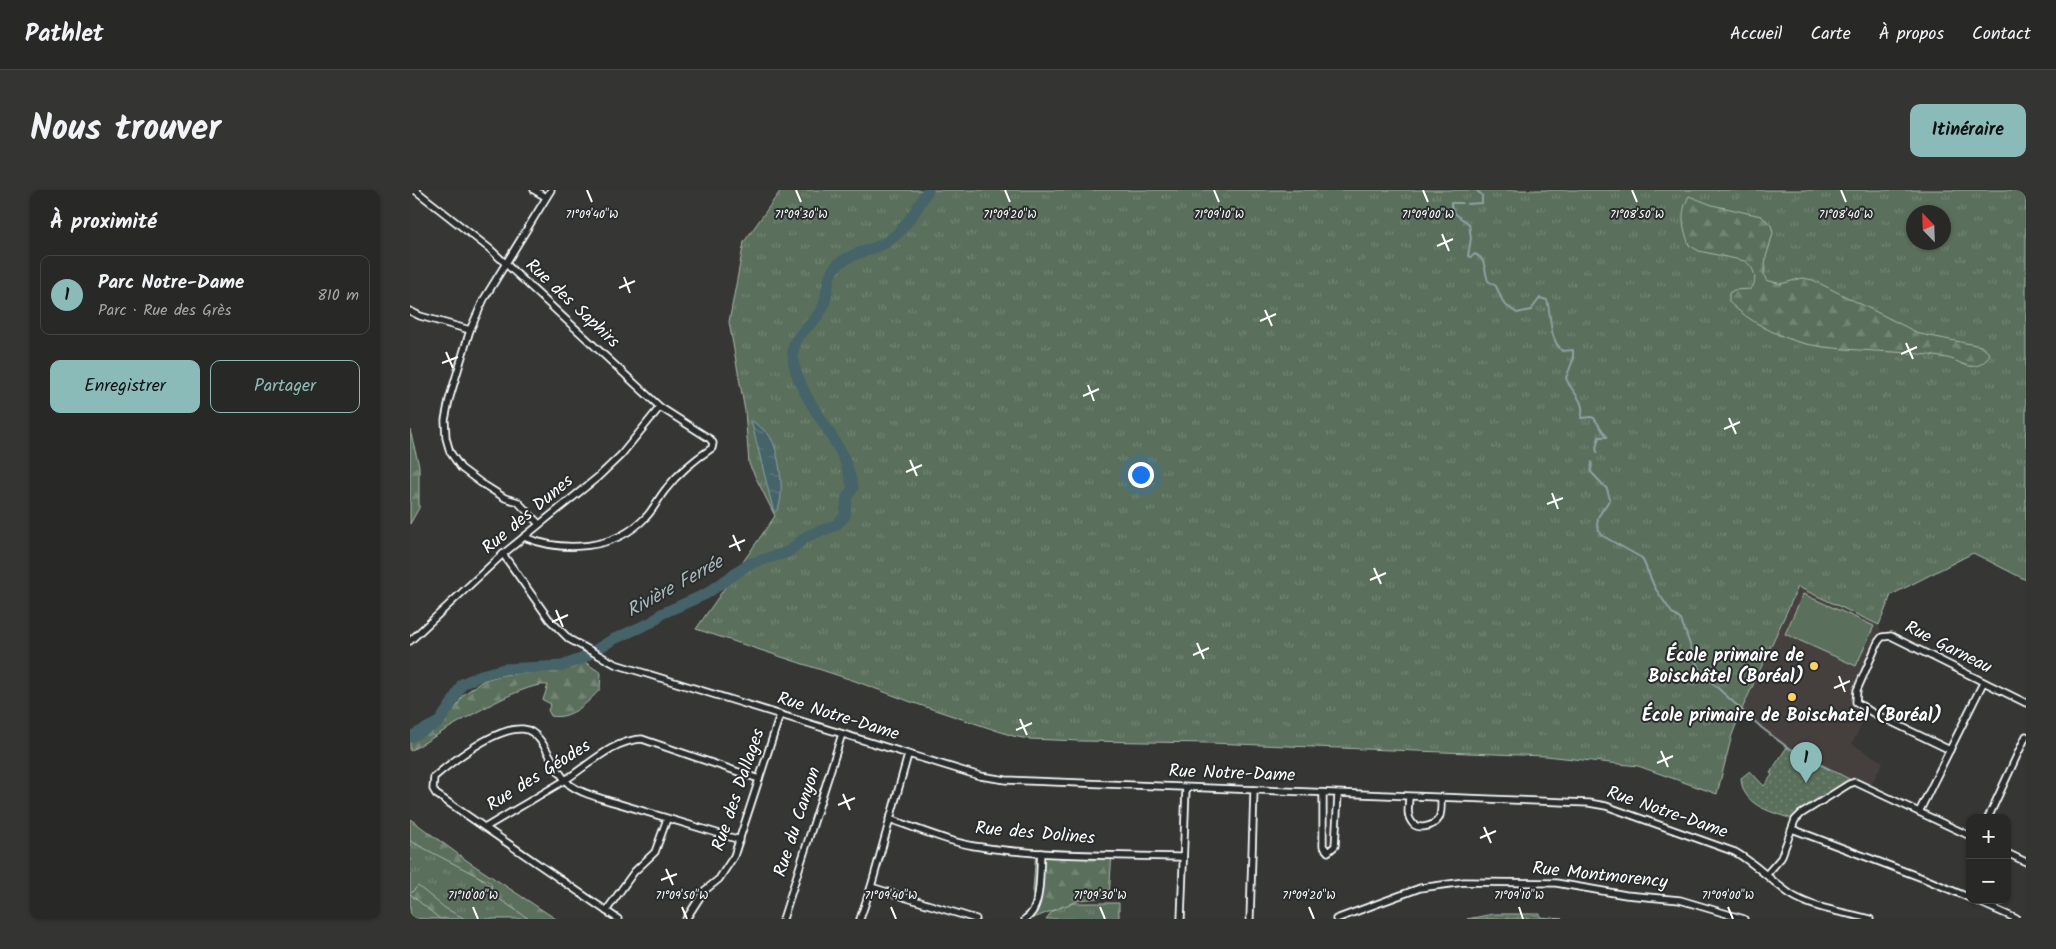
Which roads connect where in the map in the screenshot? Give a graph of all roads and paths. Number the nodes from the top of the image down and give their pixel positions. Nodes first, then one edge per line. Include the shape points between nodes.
1 (415, 190) edge
2 (534, 190) edge
3 (550, 190) edge
4 (546, 197) junction
5 (505, 262) junction
6 (410, 311) edge
7 (470, 330) junction
8 (660, 407) junction
9 (539, 524) junction
10 (524, 537) junction
11 (503, 554) junction
12 (410, 641) edge
13 (1982, 683) junction
14 (2026, 703) edge
15 (780, 715) junction
16 (842, 734) junction
17 (2026, 736) edge
18 (1950, 750) junction
19 (908, 754) junction
20 (759, 779) junction
21 (565, 780) junction
22 (1186, 788) junction
23 (1254, 790) junction
24 (1323, 793) junction
25 (1338, 795) junction
26 (1409, 796) junction
27 (1442, 798) junction
28 (1919, 812) junction
29 (1990, 814) edge
30 (667, 819) junction
31 (889, 819) junction
32 (486, 827) junction
33 (1792, 829) junction
34 (1966, 834) edge
35 (740, 840) junction
36 (1041, 853) junction
37 (2011, 855) edge
38 (1183, 858) junction
39 (2026, 862) edge
40 (1767, 874) junction
41 (871, 887) junction
42 (1966, 896) edge
43 (1981, 904) edge
44 (606, 911) junction
45 (2005, 917) edge
46 (618, 919) edge
47 (686, 919) edge
48 (783, 919) edge
49 (860, 919) edge
50 (976, 919) edge
51 (1025, 919) edge
52 (1181, 919) edge
53 (1250, 919) edge
54 (1336, 919) edge
55 (1744, 919) edge
56 (1870, 919) edge
57 (2018, 919) edge

1 - 5 street, Rue des Saphirs
2 - 4 street
3 - 4 street
4 - 5 street
5 - 7 street
5 - 8 street, Rue des Saphirs
6 - 7 street
7 - 9 street via 445,420 450,452 461,468 481,484 518,502
8 - 9 street, Rue des Dunes via 622,455
8 - 10 street, Rue des Saphirs via 713,444 681,471 646,517 628,532 602,543 576,547 548,545
9 - 10 street, Rue des Dunes
10 - 11 street, Rue des Dunes
11 - 12 street, Rue des Dunes
11 - 15 street, Rue Notre-Dame via 549,619 569,639 584,648 615,664
13 - 14 street, Rue Garneau
13 - 18 street
13 - 18 street, Rue Garneau via 1891,636 1882,637 1878,642 1857,690 1856,702
15 - 16 street, Rue Notre-Dame
15 - 20 street, Rue des Dallages
16 - 19 street, Rue Notre-Dame
16 - 48 street, Rue du Canyon
17 - 29 street
18 - 28 street
19 - 22 street, Rue Notre-Dame via 980,776 1006,780
19 - 31 street
20 - 21 street, Rue des Géodes via 642,738 622,742
20 - 35 street, Rue des Dallages
21 - 30 street via 585,793
21 - 32 street, Rue des Géodes
21 - 32 street via 541,740 525,729 502,733 477,746 434,777 433,789
22 - 23 street, Rue Notre-Dame
22 - 38 street
23 - 24 street, Rue Notre-Dame
23 - 53 street
24 - 25 street, Rue Notre-Dame
24 - 25 street via 1324,846 1328,852 1335,846
25 - 26 street, Rue Notre-Dame
26 - 27 street, Rue Notre-Dame
26 - 27 street via 1408,814 1415,826 1437,821
27 - 40 street, Rue Notre-Dame via 1606,806 1735,852
28 - 33 street via 1855,782 1801,814
28 - 34 street
30 - 35 street
30 - 44 street via 655,852 630,876
31 - 36 street, Rue des Dolines via 979,847
31 - 41 street
32 - 44 street, Rue des Géodes
33 - 40 street via 1781,858
33 - 42 street
35 - 47 street, Rue des Dallages via 726,869 704,891
36 - 38 street, Rue des Dolines
36 - 51 street via 1037,904 1031,916
37 - 39 street
38 - 52 street
40 - 56 street, Rue Notre-Dame via 1790,894 1814,905
41 - 49 street
41 - 50 street
43 - 45 street
44 - 46 street, Rue des Géodes
45 - 57 street
54 - 55 street, Rue Montmorency via 1420,888 1464,882 1556,883 1680,900

